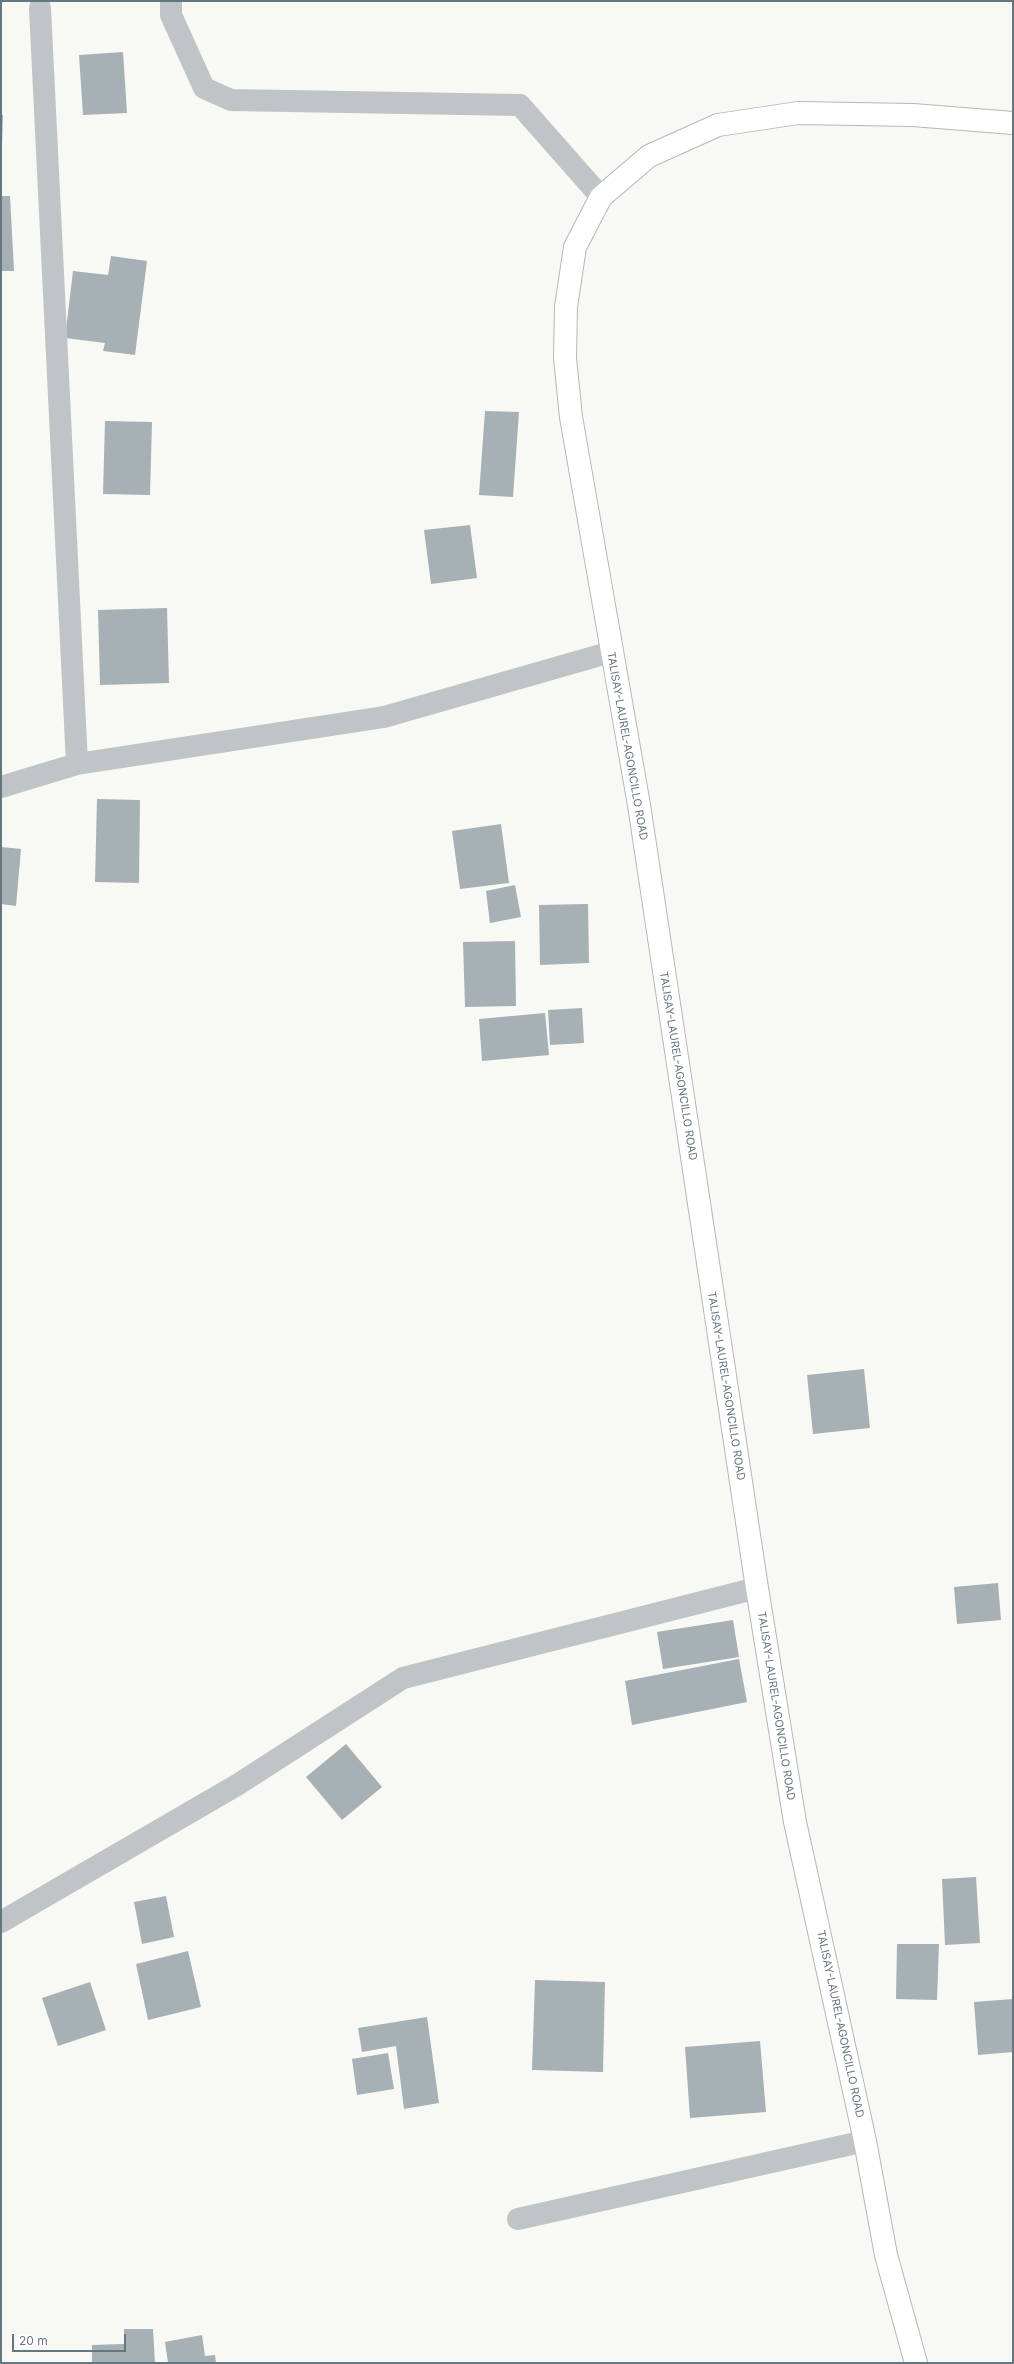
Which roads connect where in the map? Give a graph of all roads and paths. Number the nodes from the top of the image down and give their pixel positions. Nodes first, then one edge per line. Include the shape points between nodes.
1 (171, 1) edge
2 (40, 8) dead end
3 (1013, 123) edge
4 (601, 197) junction
5 (611, 652) junction
6 (77, 764) junction
7 (1, 787) edge
8 (756, 1588) junction
9 (1, 1922) edge
10 (865, 2141) junction
11 (518, 2219) dead end
12 (916, 2363) edge

1 - 4 street via 171,15 204,88 231,100 520,105
2 - 6 street
3 - 4 main road, TALISAY-LAUREL-AGONCILLO ROAD via 913,115 798,113 718,125 649,156
4 - 5 main road, TALISAY-LAUREL-AGONCILLO ROAD via 575,247 566,308 565,358 571,417
5 - 6 street via 384,717
5 - 8 main road, TALISAY-LAUREL-AGONCILLO ROAD via 639,804
6 - 7 street
8 - 9 street via 403,1678 237,1785
8 - 10 main road, TALISAY-LAUREL-AGONCILLO ROAD via 795,1822
10 - 11 street
10 - 12 main road, TALISAY-LAUREL-AGONCILLO ROAD via 886,2255

